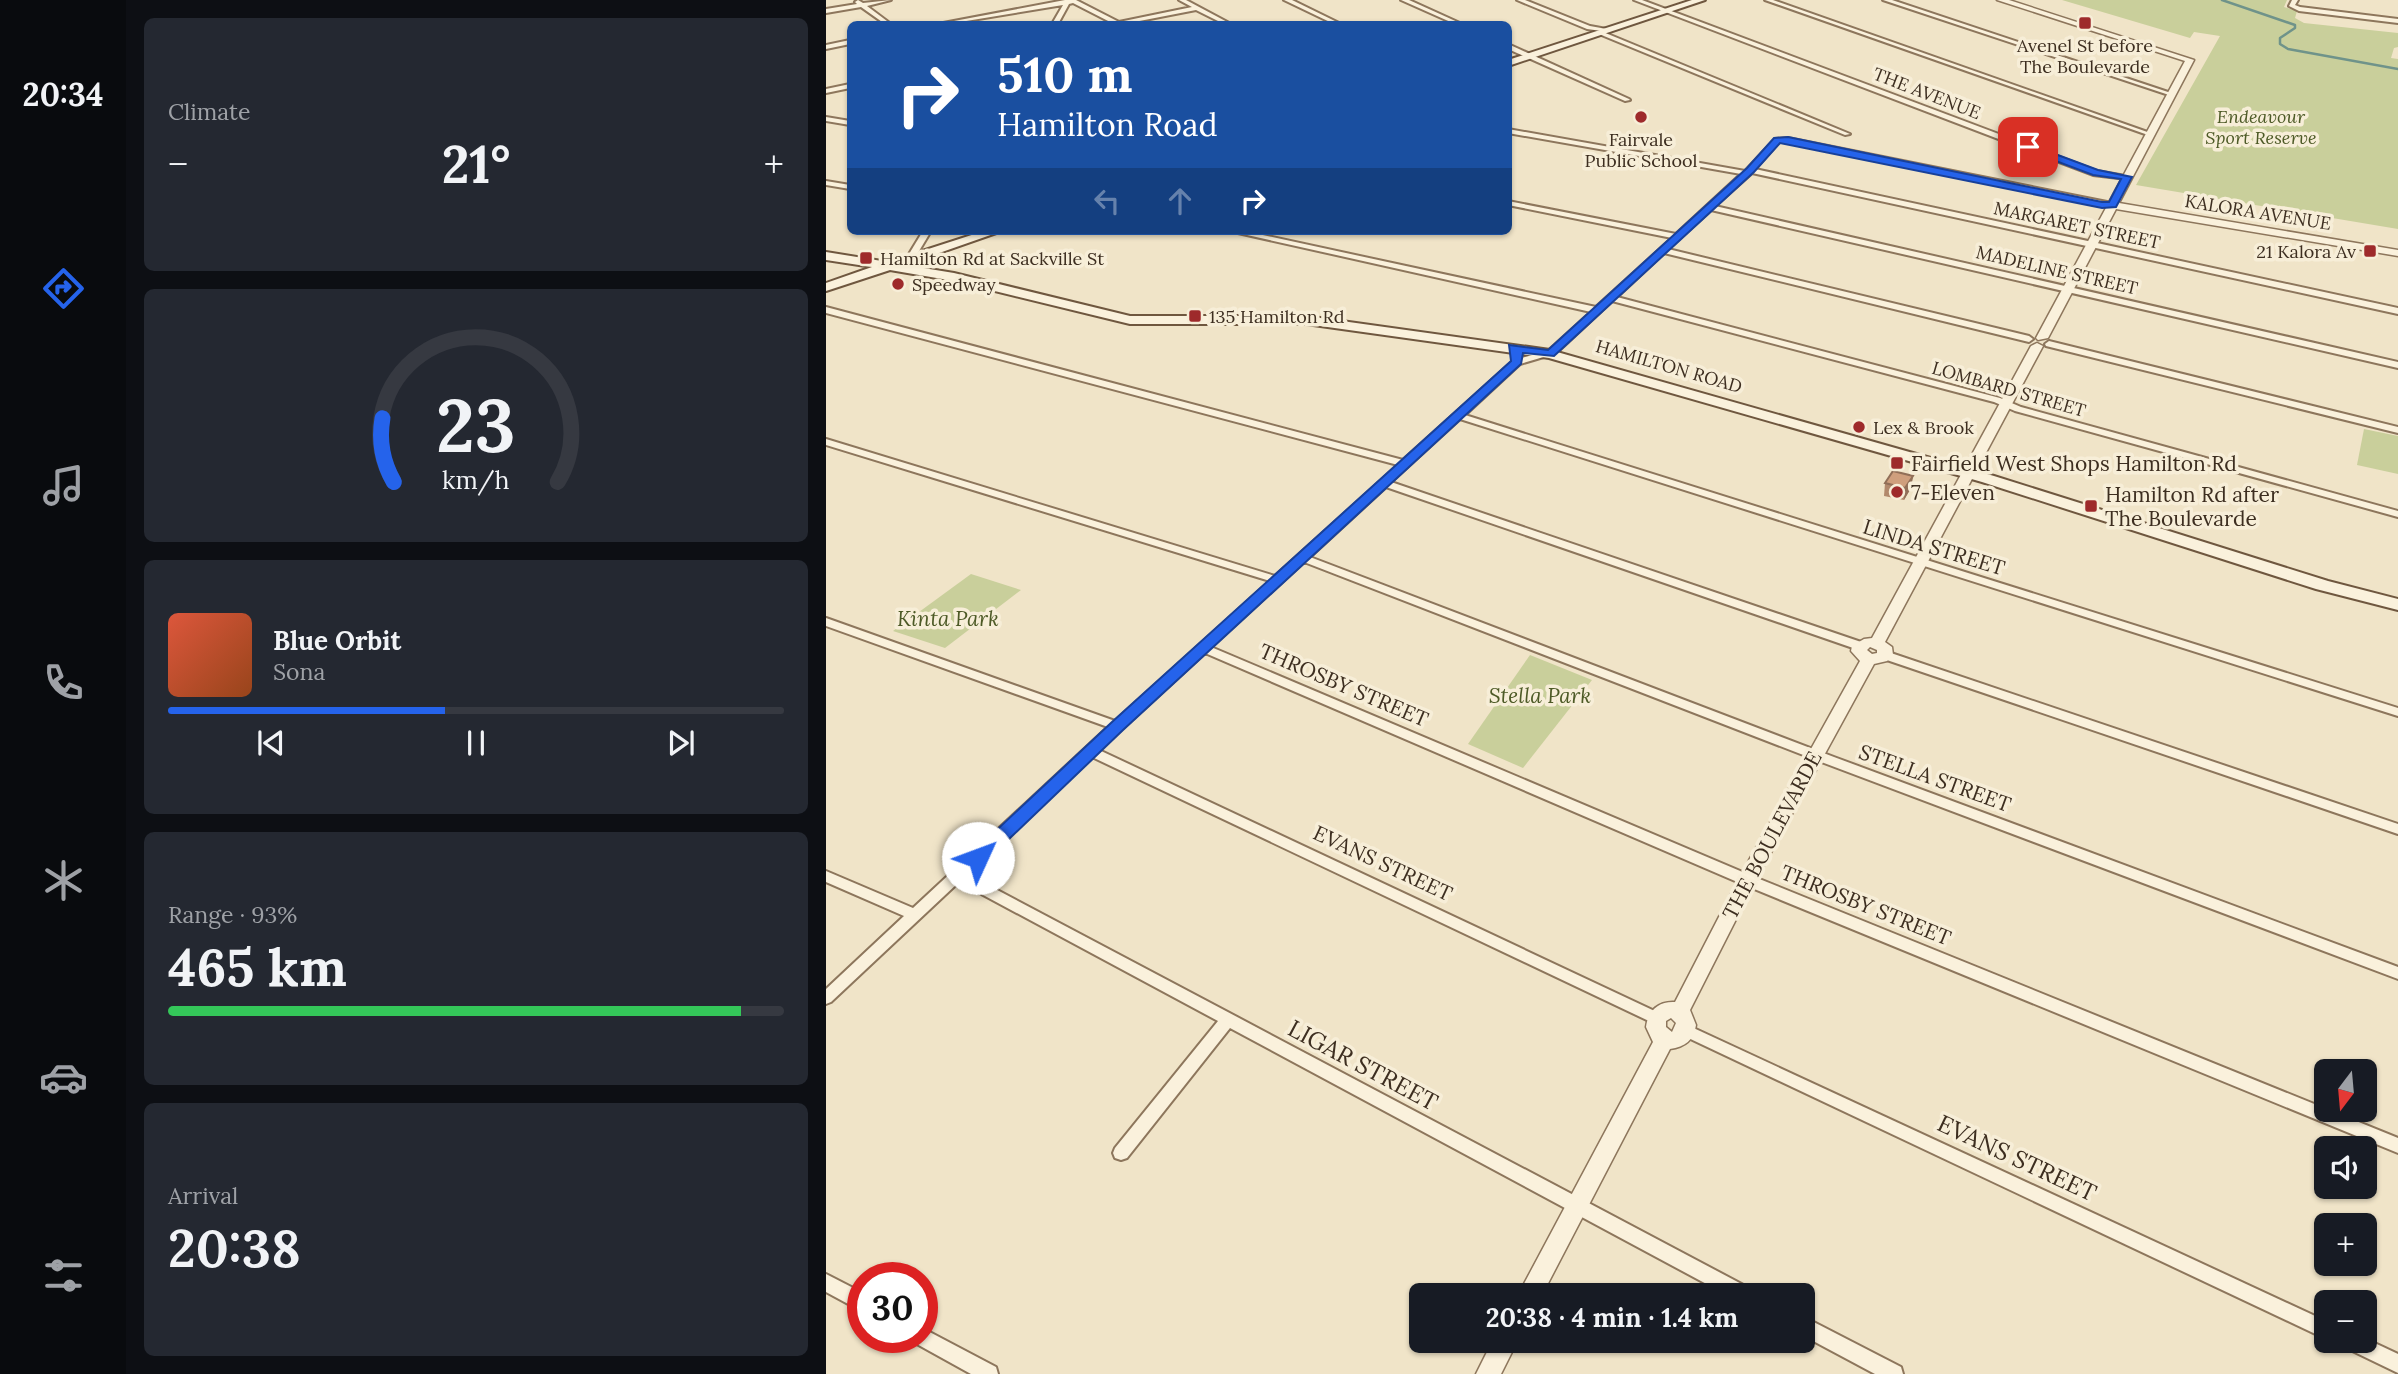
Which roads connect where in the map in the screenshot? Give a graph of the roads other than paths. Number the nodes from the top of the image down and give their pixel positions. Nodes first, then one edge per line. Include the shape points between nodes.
1 (855, 0) edge
2 (888, 0) edge
3 (1068, 0) edge
4 (1182, 0) edge
5 (1287, 0) edge
6 (1404, 0) edge
7 (1520, 0) edge
8 (1637, 0) edge
9 (1652, 0) edge
10 (1701, 0) edge
11 (1768, 0) edge
12 (1886, 0) edge
13 (2001, 0) edge
14 (2295, 0) edge
15 (862, 5) junction
16 (1197, 8) junction
17 (1671, 10) junction
18 (826, 11) edge
19 (884, 21) edge
20 (957, 21) edge
21 (1057, 21) edge
22 (1112, 21) edge
23 (1133, 21) edge
24 (1222, 21) edge
25 (1332, 21) edge
26 (1452, 21) edge
27 (2398, 21) edge
28 (1598, 32) junction
29 (847, 43) edge
30 (826, 47) edge
31 (1512, 48) edge
32 (1531, 56) junction
33 (1512, 62) edge
34 (847, 87) edge
35 (826, 91) edge
36 (2171, 94) junction
37 (1627, 100) dead end
38 (826, 118) edge
39 (847, 122) edge
40 (1512, 132) edge
41 (1847, 134) dead end
42 (2150, 134) junction
43 (1782, 139) joint
44 (1748, 172) junction
45 (2127, 177) junction
46 (826, 183) edge
47 (847, 186) edge
48 (1512, 204) edge
49 (2112, 205) junction
50 (1709, 207) junction
51 (924, 235) edge
52 (984, 235) edge
53 (1251, 235) edge
54 (1675, 236) junction
55 (2092, 244) junction
56 (1661, 250) junction
57 (933, 252) junction
58 (913, 253) junction
59 (2398, 253) edge
60 (826, 256) edge
61 (888, 266) junction
62 (954, 277) junction
63 (826, 287) edge
64 (2067, 288) junction
65 (1609, 298) junction
66 (826, 310) edge
67 (1596, 310) junction
68 (2398, 311) edge
69 (2039, 342) junction
70 (1548, 353) junction
71 (1515, 355) junction
72 (2398, 365) edge
73 (2006, 403) junction
74 (1459, 416) junction
75 (2398, 430) edge
76 (826, 442) edge
77 (1405, 464) junction
78 (1968, 474) junction
79 (1385, 483) junction
80 (2398, 514) edge
81 (1303, 558) junction
82 (1920, 563) junction
83 (1278, 580) junction
84 (2398, 604) edge
85 (826, 622) edge
86 (1204, 648) junction
87 (1872, 651) junction
88 (2398, 712) edge
89 (1117, 726) junction
90 (1091, 751) junction
91 (1816, 755) junction
92 (2398, 829) edge
93 (826, 876) edge
94 (959, 876) junction
95 (1747, 880) junction
96 (916, 915) junction
97 (2398, 973) edge
98 (826, 998) edge
99 (1656, 1018) junction
100 (1227, 1021) junction
101 (1683, 1022) junction
102 (1665, 1038) junction
103 (2398, 1146) edge
104 (1121, 1153) dead end
105 (1577, 1206) junction
106 (826, 1282) edge
107 (1536, 1283) edge
108 (1722, 1283) edge
109 (847, 1294) edge
110 (2314, 1324) edge
111 (1815, 1332) edge
112 (938, 1345) edge
113 (1499, 1353) edge
114 (2376, 1353) edge
115 (2398, 1364) edge
116 (989, 1374) edge
117 (1488, 1374) edge
118 (1894, 1374) edge

1 - 15 street
2 - 15 street
3 - 20 street
3 - 21 street
3 - 22 street
4 - 16 street
5 - 25 street
6 - 26 street
7 - 28 street
8 - 17 street, THE AVENUE
9 - 17 street, THE AVENUE
10 - 17 main road
11 - 42 street
12 - 36 street
13 - 36 street, THE BOULEVARDE via 2188,58
14 - 27 street via 2293,8
15 - 18 street
15 - 19 street
16 - 23 street
16 - 24 street
17 - 28 main road
17 - 45 street, THE AVENUE via 2096,173
28 - 32 main road
28 - 41 street
29 - 30 street
31 - 32 street
32 - 33 main road
32 - 37 street
34 - 35 street
36 - 42 street, THE BOULEVARDE
38 - 39 street
40 - 44 street, MARGARET STREET
42 - 45 street, THE BOULEVARDE
43 - 44 street
43 - 49 street
44 - 50 street
44 - 55 street, MARGARET STREET
45 - 49 street, THE BOULEVARDE
46 - 47 street
48 - 54 street
49 - 55 street, THE BOULEVARDE
49 - 59 street, KALORA AVENUE
50 - 54 street
50 - 64 street, MADELINE STREET
51 - 58 street
52 - 57 main road
53 - 67 street
54 - 56 street
55 - 64 street, THE BOULEVARDE
55 - 68 street, MARGARET STREET
56 - 65 street
56 - 69 street
57 - 58 main road
57 - 62 main road via 922,264
58 - 61 main road
60 - 61 main road, HAMILTON ROAD
61 - 62 main road, HAMILTON ROAD
61 - 63 main road
62 - 71 main road, HAMILTON ROAD via 1130,320 1306,320
64 - 69 street, THE BOULEVARDE
64 - 72 street, MADELINE STREET
65 - 67 street
65 - 73 street, LOMBARD STREET
66 - 77 street
67 - 70 street
69 - 73 street, THE BOULEVARDE
69 - 75 street
70 - 71 main road, HAMILTON ROAD
70 - 78 main road, HAMILTON ROAD
71 - 74 street
73 - 78 street, THE BOULEVARDE
73 - 80 street, LOMBARD STREET
74 - 77 street
74 - 82 street, LINDA STREET
76 - 83 street
77 - 79 street
78 - 82 street, THE BOULEVARDE
78 - 84 main road, HAMILTON ROAD via 2322,585
79 - 81 street
79 - 87 street
81 - 83 street
81 - 91 street, STELLA STREET
82 - 87 street, THE BOULEVARDE
82 - 88 street, LINDA STREET
83 - 86 street
85 - 89 street
86 - 89 street
86 - 95 street, THROSBY STREET
87 - 91 street, THE BOULEVARDE
87 - 92 street
89 - 90 street
90 - 94 street
90 - 99 street, EVANS STREET
91 - 95 street, THE BOULEVARDE
91 - 97 street, STELLA STREET
93 - 96 street
94 - 96 street
94 - 100 street, LIGAR STREET
95 - 101 street, THE BOULEVARDE
95 - 103 street, THROSBY STREET
96 - 98 street
99 - 101 street via 1669,1011
99 - 102 street via 1655,1029
100 - 104 street
100 - 105 street, LIGAR STREET
101 - 102 street via 1675,1039
101 - 110 street, EVANS STREET
102 - 105 street
105 - 107 street
105 - 108 street, LIGAR STREET
106 - 109 street
111 - 118 street
112 - 116 street
113 - 117 street
114 - 115 street

